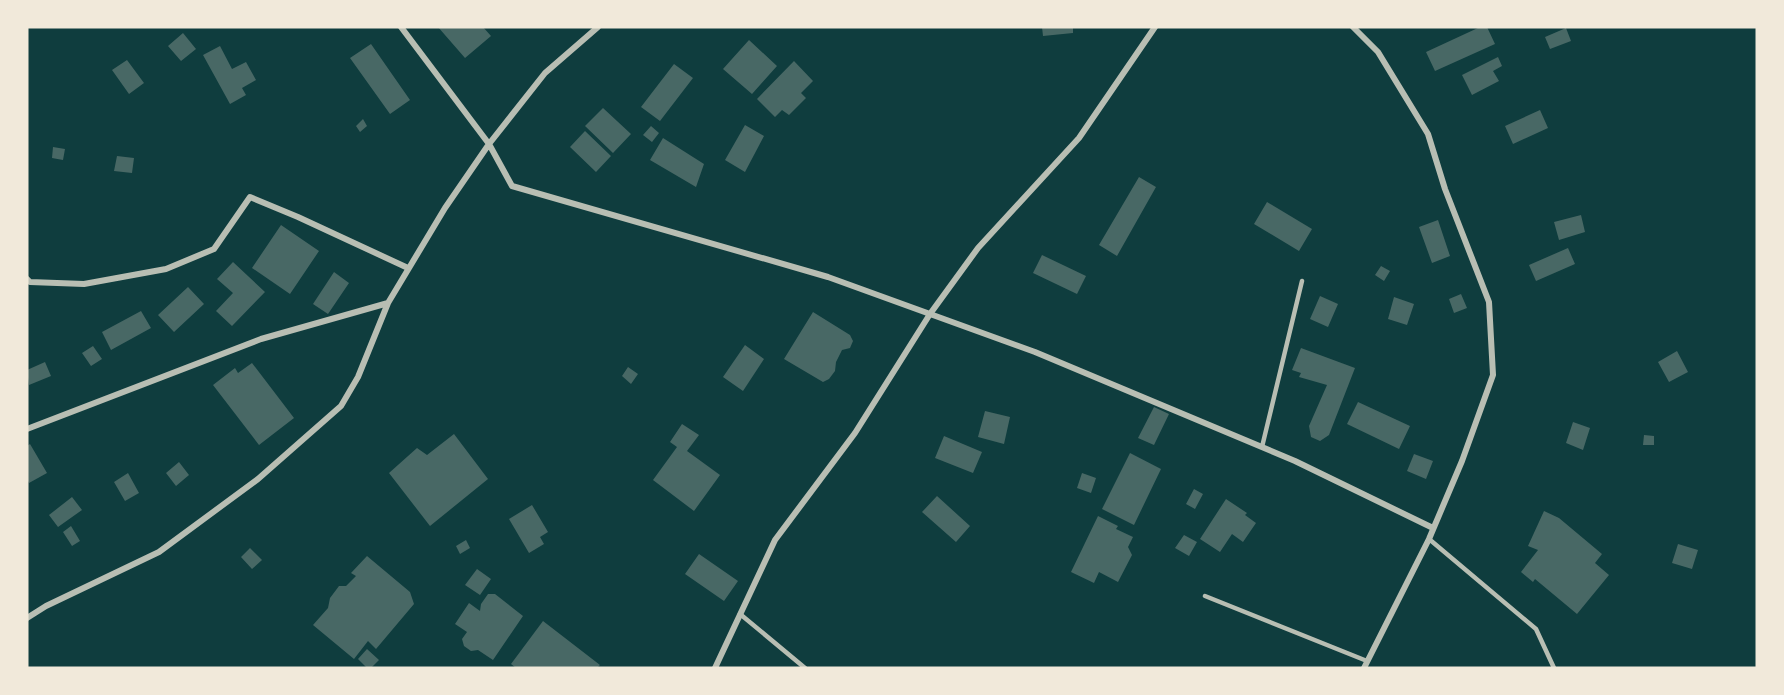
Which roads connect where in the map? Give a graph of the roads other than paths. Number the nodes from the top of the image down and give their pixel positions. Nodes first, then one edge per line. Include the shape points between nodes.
1 (400, 27) edge
2 (598, 27) edge
3 (1155, 27) edge
4 (1353, 27) edge
5 (489, 144) junction
6 (408, 268) junction
7 (27, 279) edge
8 (1302, 281) dead end
9 (388, 303) junction
10 (930, 314) junction
11 (27, 429) edge
12 (1262, 447) junction
13 (1433, 528) junction
14 (1430, 539) junction
15 (1205, 596) dead end
16 (740, 614) junction
17 (27, 618) edge
18 (1365, 664) edge
19 (715, 668) edge
20 (805, 668) edge
21 (1554, 668) edge

1 - 5 street
2 - 5 street via 545,73
3 - 10 street via 1079,138 978,248
4 - 13 street via 1378,52 1428,134 1489,303 1494,375
5 - 6 street
5 - 10 street via 512,186 828,278
6 - 7 street via 250,197 214,249 166,269 84,284
6 - 9 street
8 - 12 lane
9 - 11 street via 261,339
9 - 17 street via 358,377 341,406 258,479 159,552
10 - 12 street via 1035,352
10 - 16 street via 855,433 775,540
12 - 13 street
13 - 14 street
14 - 18 street
14 - 21 lane via 1536,629
15 - 18 lane
16 - 19 street
16 - 20 lane

